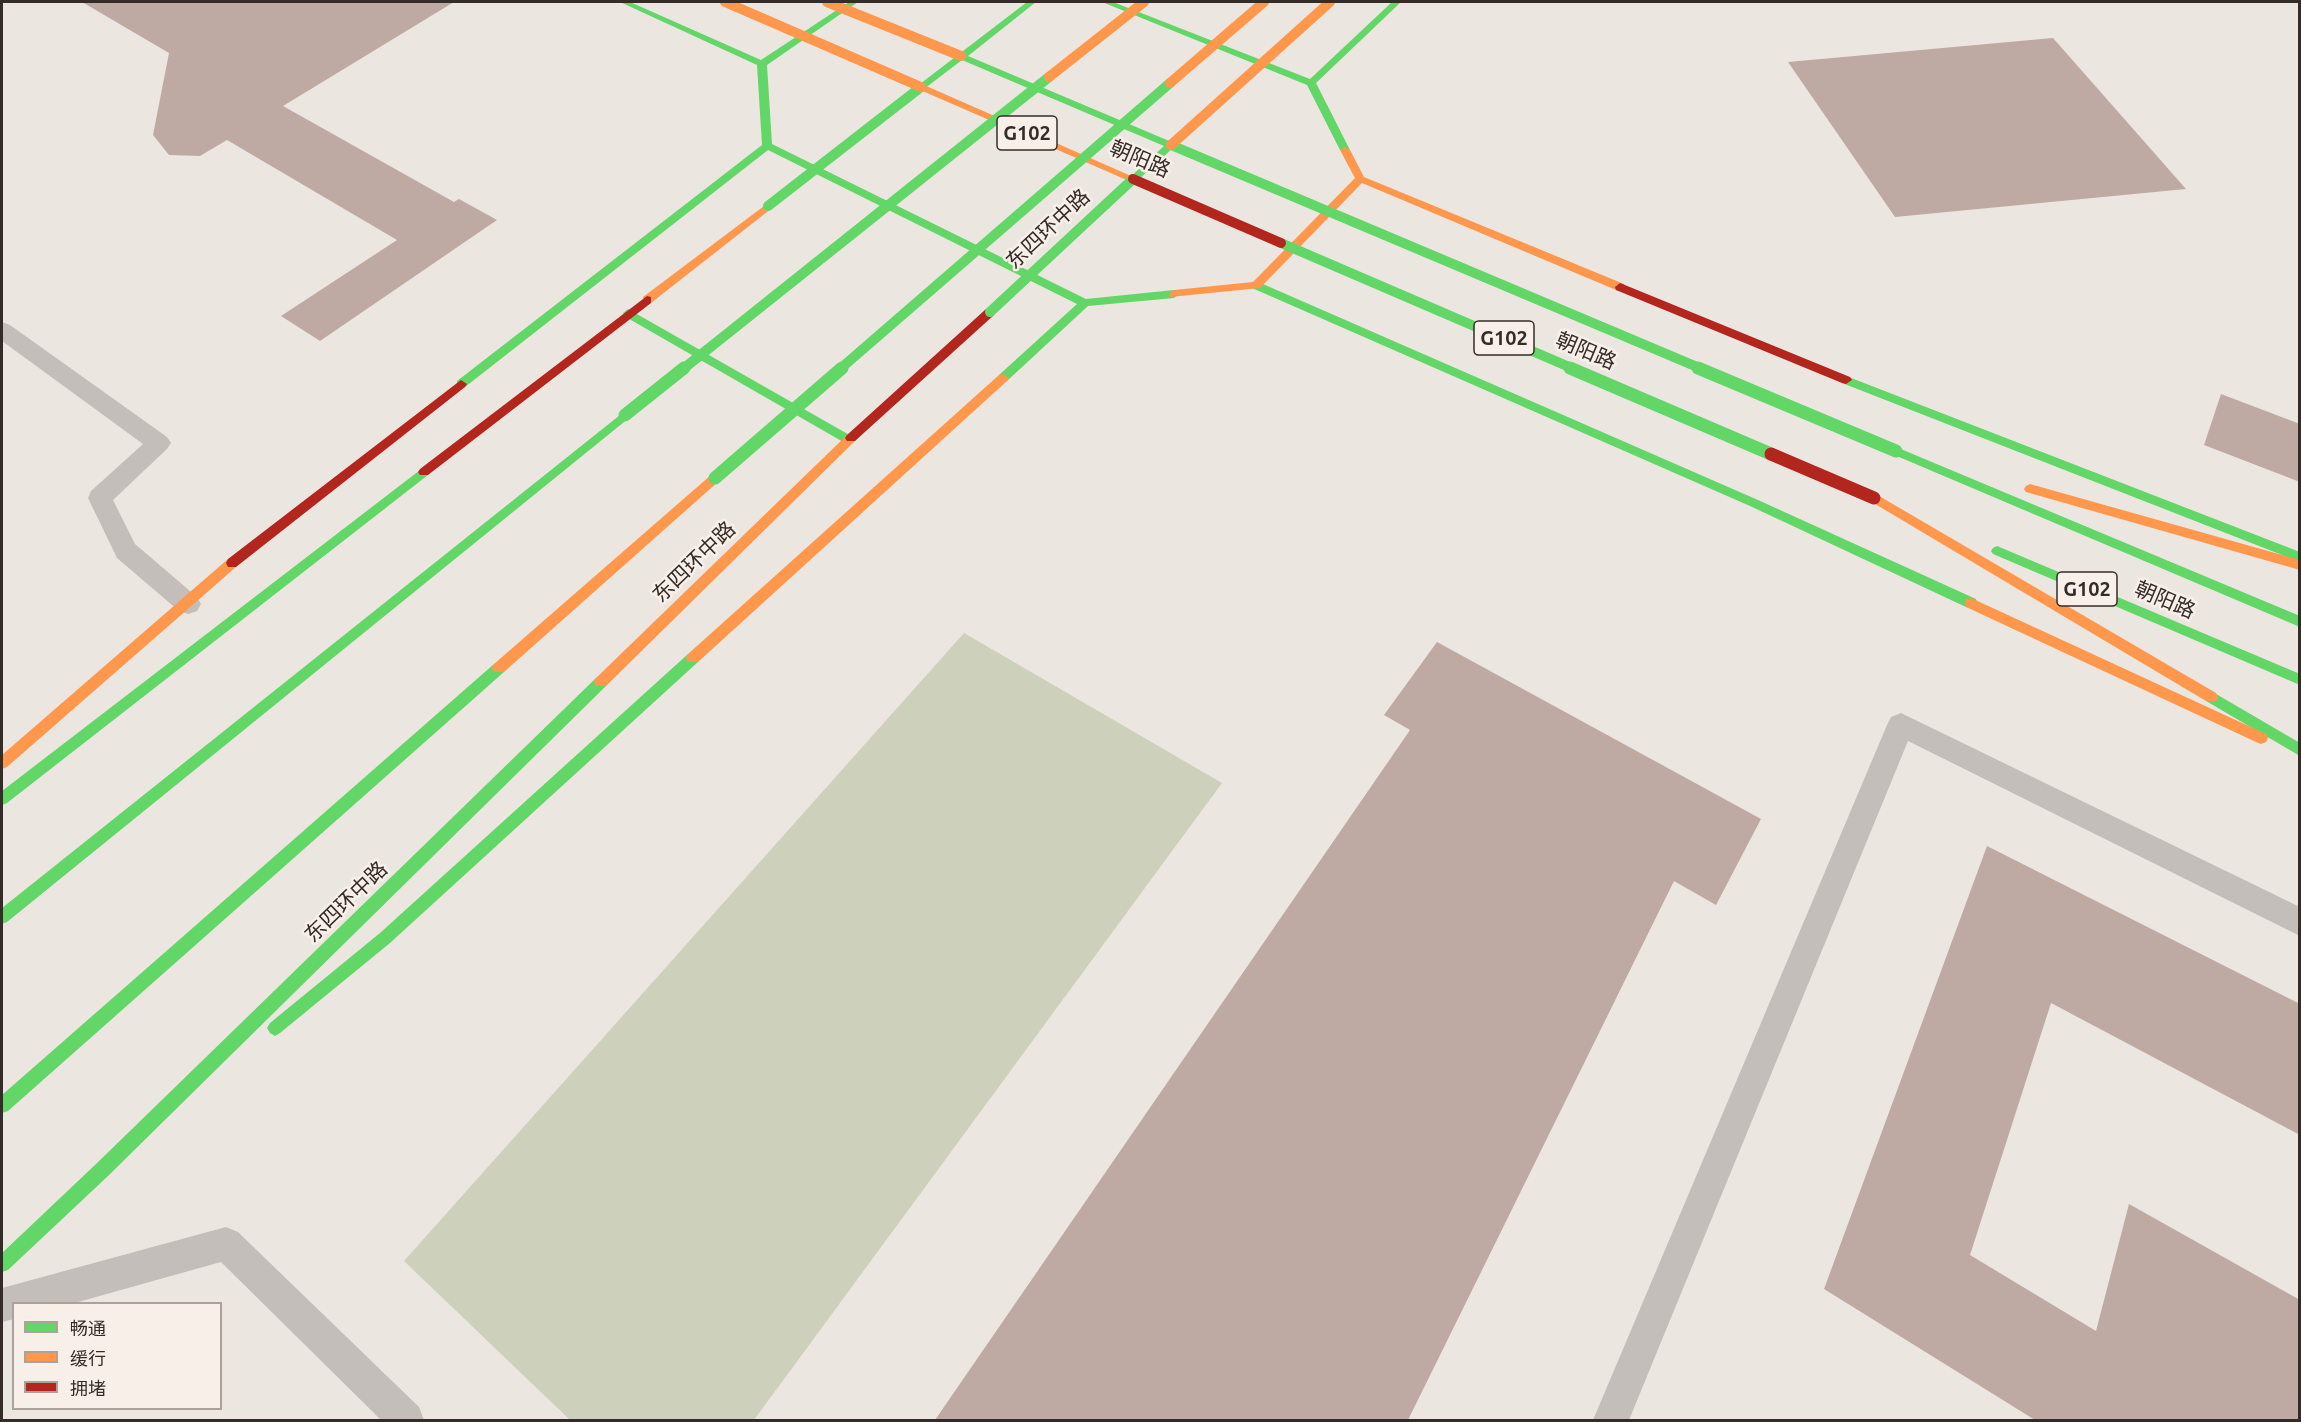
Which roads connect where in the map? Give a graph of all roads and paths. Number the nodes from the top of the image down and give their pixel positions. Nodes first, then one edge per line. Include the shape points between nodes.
1 (624, 2) edge
2 (725, 2) edge
3 (827, 2) edge
4 (854, 2) edge
5 (1032, 2) edge
6 (1106, 2) edge
7 (1144, 2) edge
8 (1264, 2) edge
9 (1330, 2) edge
10 (1397, 2) edge
11 (961, 56) junction
12 (762, 64) junction
13 (1311, 83) junction
14 (921, 87) junction
15 (1171, 145) junction
16 (767, 146) junction
17 (1133, 179) junction
18 (1360, 179) junction
19 (1256, 285) junction
20 (1085, 303) junction
21 (628, 313) junction
22 (2, 330) edge
23 (849, 440) junction
24 (1896, 451) junction
25 (1874, 498) junction
26 (2300, 557) edge
27 (2300, 565) edge
28 (188, 603) junction
29 (2300, 622) edge
30 (2300, 680) edge
31 (2300, 750) edge
32 (2300, 756) edge
33 (2, 764) edge
34 (2, 800) edge
35 (2, 917) edge
36 (2300, 922) edge
37 (266, 1035) dead end
38 (230, 1065) dead end
39 (2, 1105) edge
40 (102, 1170) junction
41 (2, 1264) edge
42 (13, 1302) edge
43 (406, 1420) edge
44 (1611, 1420) edge

1 - 12 main road
2 - 14 main road, 朝阳路 / G102, bridge
3 - 11 main road, 朝阳路 / G102, bridge
4 - 12 main road
5 - 11 main road
6 - 13 main road
7 - 35 main road, bridge
8 - 39 main road, 东四环中路, bridge
9 - 15 main road, 东四环中路, bridge
10 - 13 main road
11 - 14 main road
11 - 15 main road, 朝阳路 / G102, bridge
12 - 16 main road
13 - 18 main road
14 - 17 main road, 朝阳路 / G102, bridge
14 - 21 main road, bridge
15 - 17 main road, 东四环中路
15 - 24 main road, 朝阳路 / G102, bridge
16 - 20 main road
16 - 28 main road via 236,559
17 - 23 main road, 东四环中路, bridge
17 - 25 main road, 朝阳路 / G102, bridge
18 - 19 main road
18 - 26 main road via 1821,370
19 - 20 main road
19 - 32 main road via 1754,504
20 - 37 main road via 385,938
21 - 23 main road
21 - 34 main road
22 - 28 lane via 159,443 100,498 126,551
23 - 40 main road, 东四环中路
24 - 27 main road
24 - 29 main road, 朝阳路 / G102
25 - 30 main road, 朝阳路 / G102
25 - 31 main road
28 - 33 main road
36 - 44 lane via 1901,725
38 - 40 main road, 东四环中路
40 - 41 main road, 东四环中路
42 - 43 lane via 226,1244

